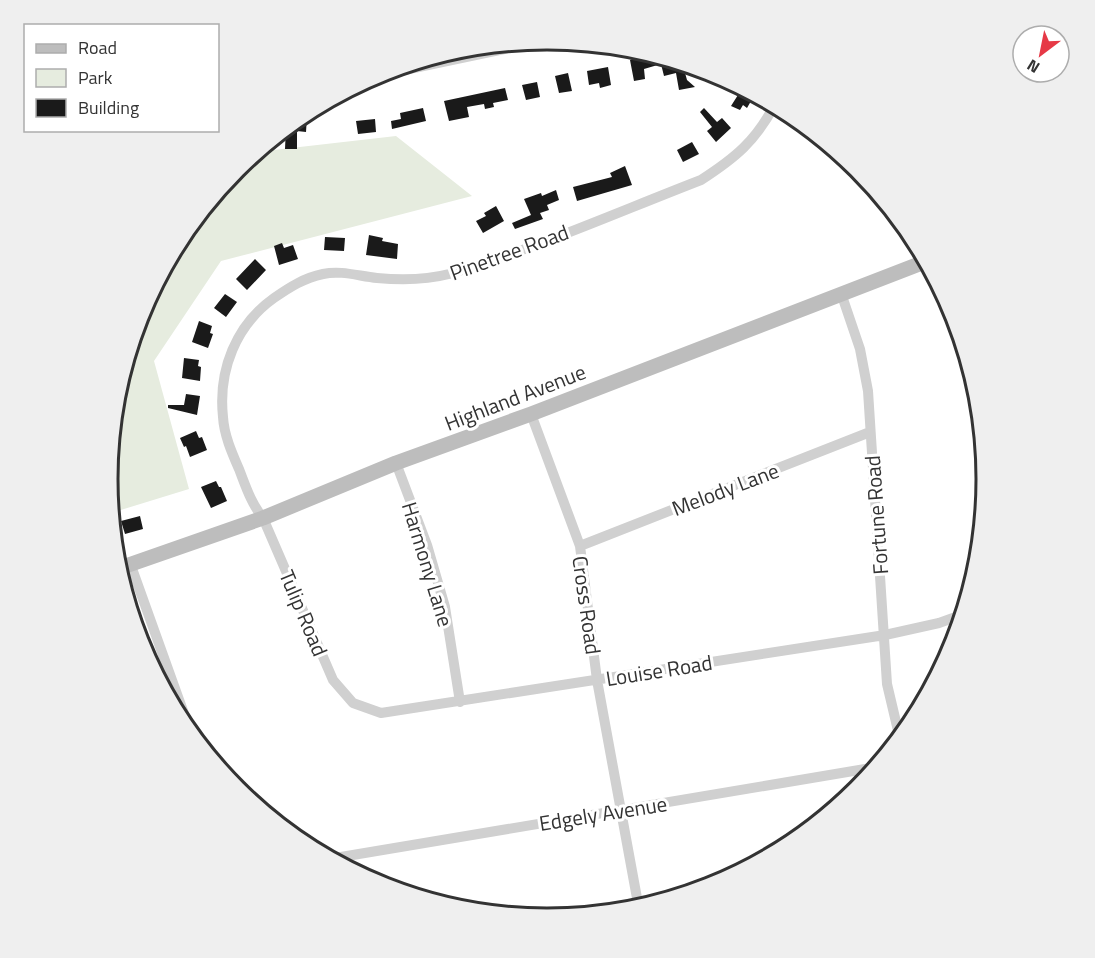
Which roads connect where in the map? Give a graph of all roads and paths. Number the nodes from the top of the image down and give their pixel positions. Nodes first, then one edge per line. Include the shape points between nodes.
1 (770, 112) edge
2 (919, 264) edge
3 (841, 293) junction
4 (531, 414) junction
5 (870, 432) junction
6 (396, 463) junction
7 (263, 518) junction
8 (580, 546) junction
9 (127, 565) edge
10 (132, 586) edge
11 (954, 618) edge
12 (885, 635) junction
13 (597, 680) junction
14 (173, 689) edge
15 (460, 702) junction
16 (353, 703) joint
17 (897, 728) edge
18 (863, 769) edge
19 (622, 810) junction
20 (344, 857) edge
21 (637, 899) edge

1 - 7 street, Pinetree Road via 751,142 700,180 483,264 441,276 409,279 326,273 305,278 264,306 249,320 234,344 222,396 229,444 253,504
2 - 3 street, Highland Avenue
3 - 4 street, Highland Avenue
3 - 5 street, Fortune Road via 860,349
4 - 6 street, Highland Avenue
4 - 8 street, Cross Road
5 - 8 street, Melody Lane
5 - 12 street, Fortune Road
6 - 7 street, Highland Avenue
6 - 15 street, Harmony Lane via 445,607
7 - 9 street, Highland Avenue
7 - 16 street, Tulip Road via 333,681
8 - 13 street, Cross Road
10 - 14 street
11 - 12 street, Louise Road
12 - 13 street, Louise Road
12 - 17 street, Fortune Road via 887,684
13 - 15 street, Louise Road
13 - 19 street, Cross Road
15 - 16 street, Louise Road via 381,713
18 - 19 street, Edgely Avenue
19 - 20 street, Edgely Avenue
19 - 21 street, Cross Road

